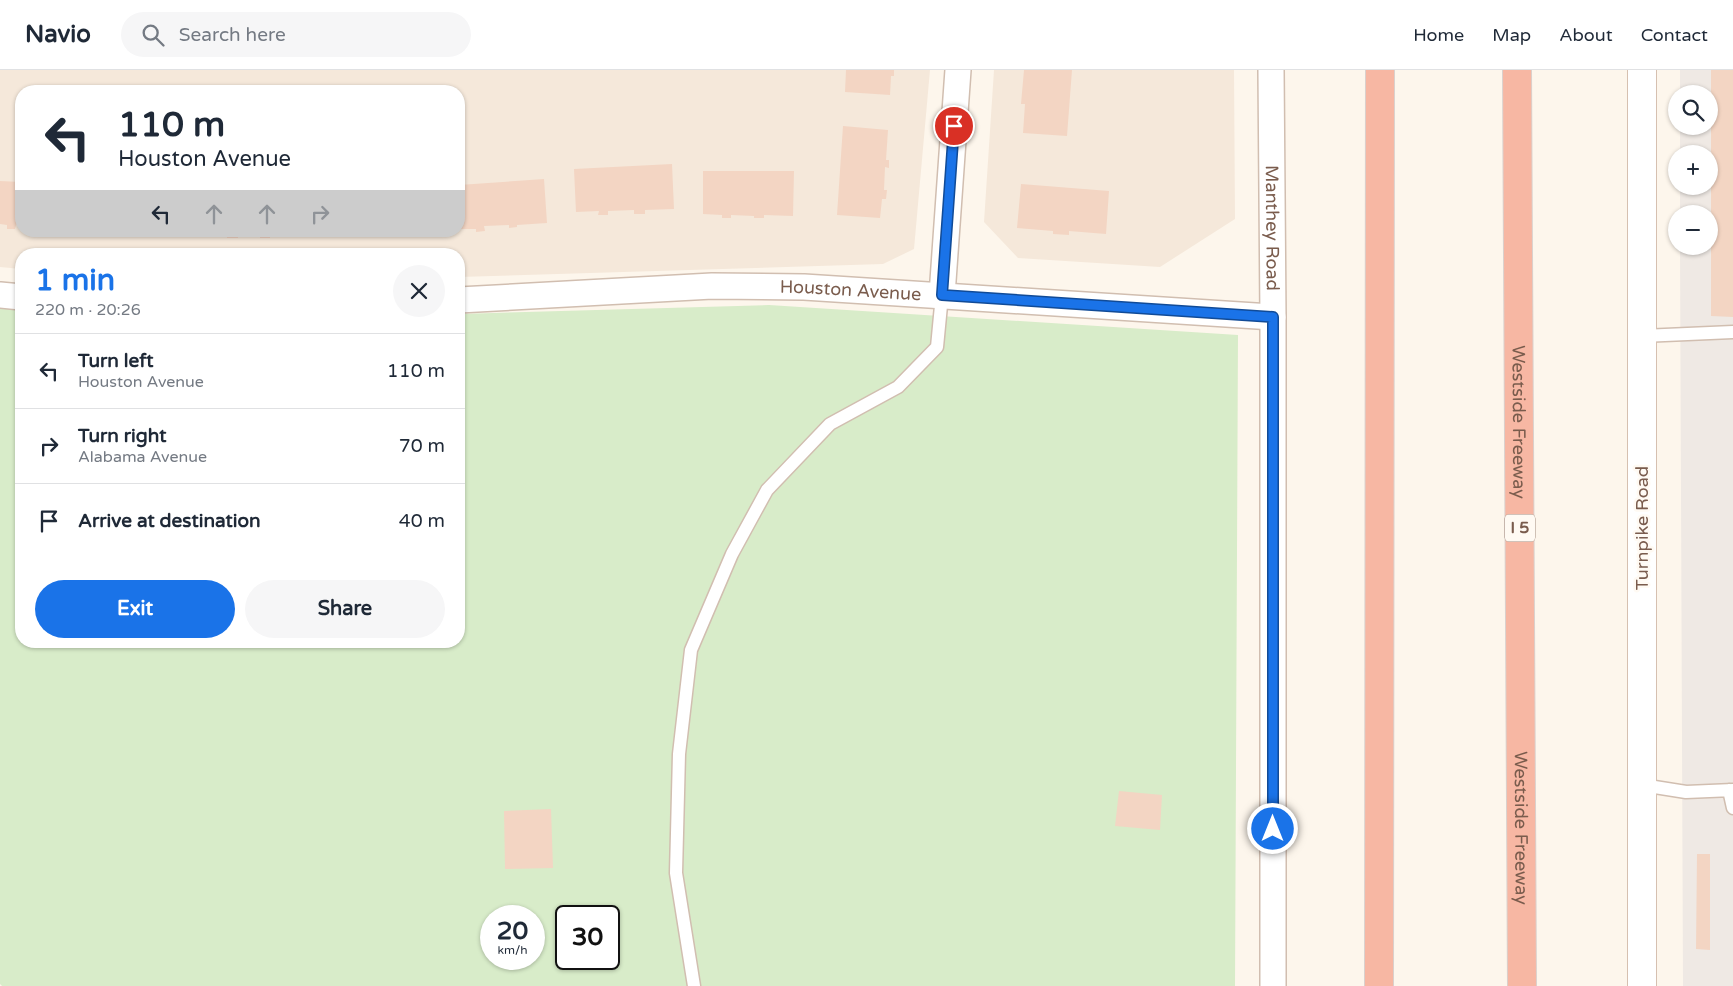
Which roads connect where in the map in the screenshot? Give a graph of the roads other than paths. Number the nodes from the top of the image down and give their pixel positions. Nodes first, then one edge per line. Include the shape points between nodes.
1 (958, 70) edge
2 (1271, 70) edge
3 (1380, 70) edge
4 (1517, 70) edge
5 (1642, 70) edge
6 (0, 295) edge
7 (942, 295) junction
8 (15, 296) edge
9 (465, 300) edge
10 (1273, 317) junction
11 (1733, 332) edge
12 (1642, 336) junction
13 (1642, 785) junction
14 (1731, 790) edge
15 (1733, 808) edge
16 (694, 986) edge
17 (1273, 986) edge
18 (1379, 986) edge
19 (1522, 986) edge
20 (1642, 986) edge

1 - 7 street
2 - 10 street, Manthey Road
3 - 18 highway
4 - 19 highway, Westside Freeway / I 5
5 - 12 street, Turnpike Road
6 - 8 street
7 - 9 street, Houston Avenue via 804,287 712,286
7 - 10 street, Houston Avenue
7 - 16 lane via 937,347 898,387 830,424 767,490 732,554 691,650 679,754 676,873
10 - 17 street, Manthey Road
11 - 12 lane
12 - 13 street, Turnpike Road
13 - 14 lane via 1686,792
13 - 20 street, Turnpike Road
14 - 15 lane

